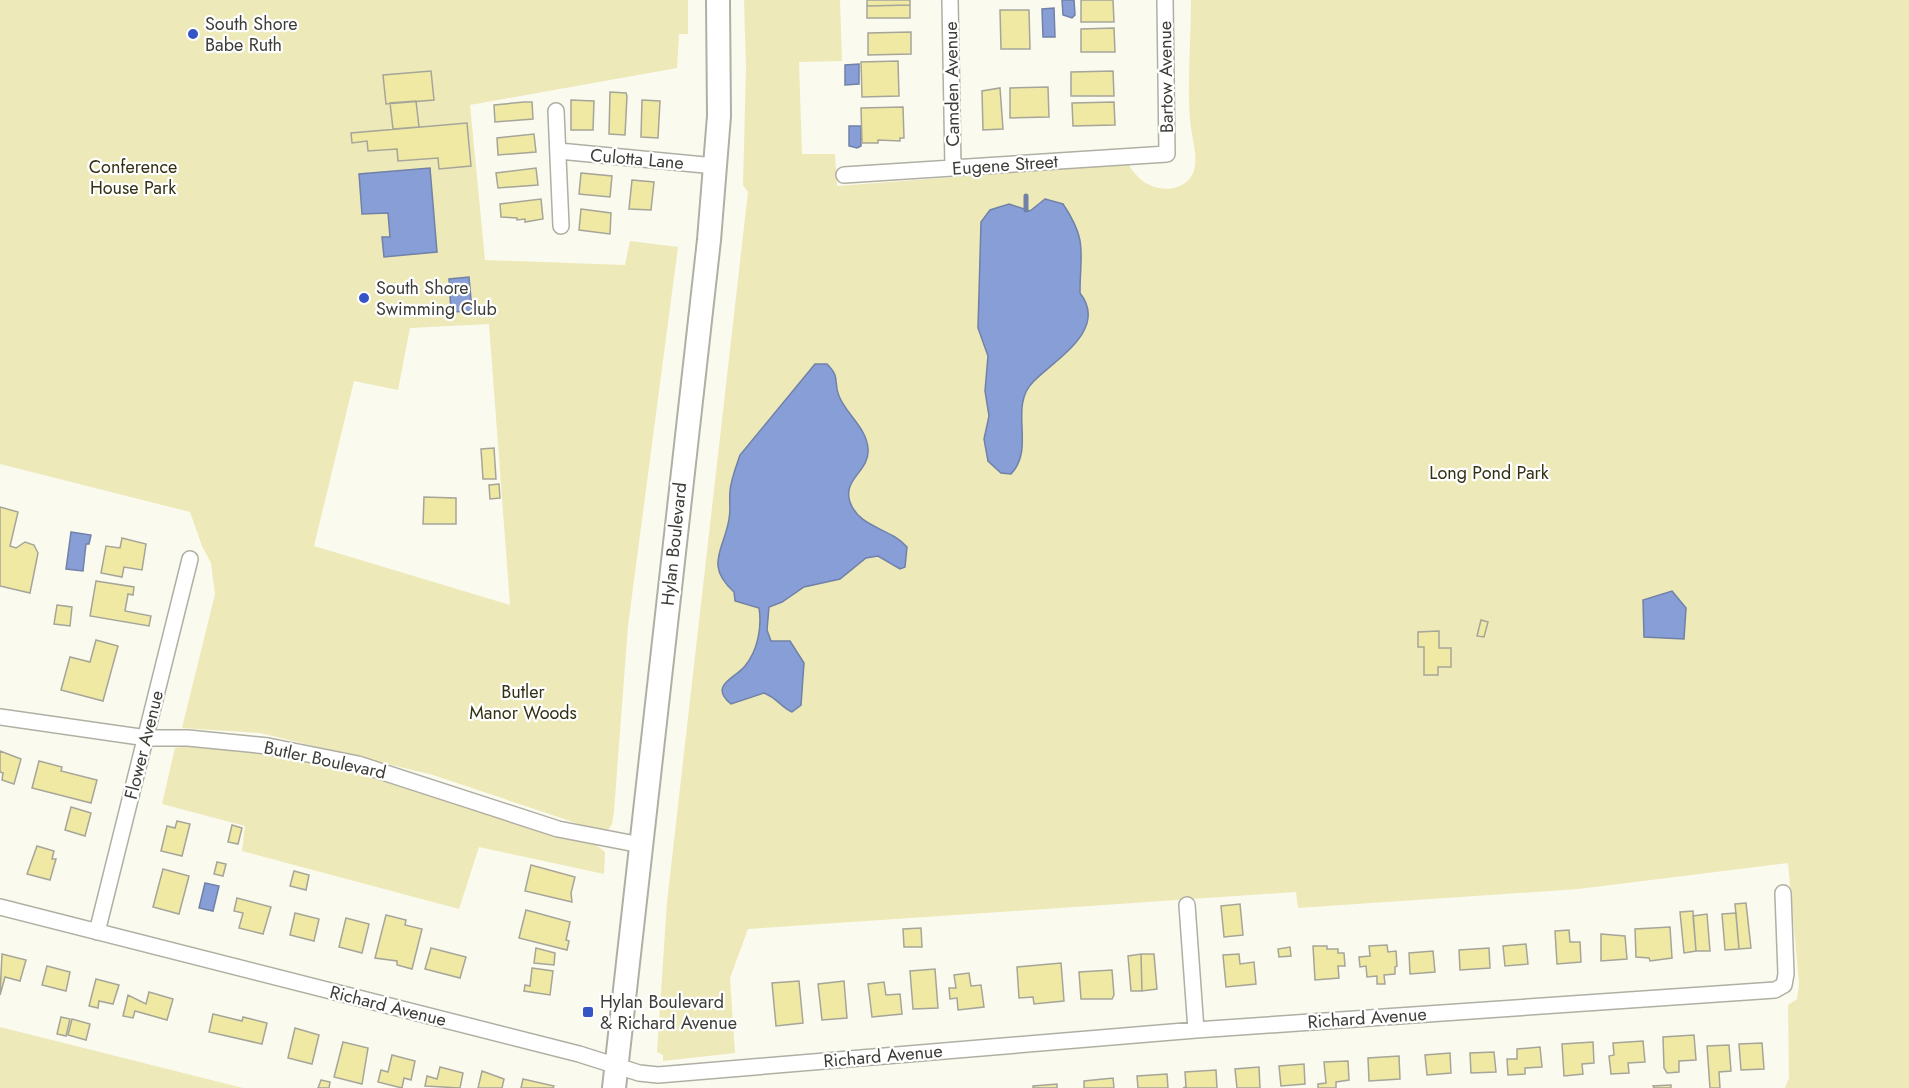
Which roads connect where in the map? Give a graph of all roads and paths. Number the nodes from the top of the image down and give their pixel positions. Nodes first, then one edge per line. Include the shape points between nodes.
1 (718, 0) edge
2 (950, 0) edge
3 (1165, 0) edge
4 (556, 111) dead end
5 (559, 151) junction
6 (1167, 154) joint
7 (716, 166) junction
8 (953, 168) junction
9 (844, 175) dead end
10 (561, 226) dead end
11 (190, 559) dead end
12 (0, 717) edge
13 (147, 738) junction
14 (641, 845) junction
15 (1783, 893) dead end
16 (1187, 905) dead end
17 (0, 907) edge
18 (97, 932) junction
19 (1196, 1030) junction
20 (615, 1077) edge

1 - 7 main road, Hylan Boulevard
2 - 8 street, Camden Avenue
3 - 6 street, Bartow Avenue
4 - 5 street
5 - 7 street, Culotta Lane
5 - 10 street
6 - 8 street, Eugene Street
7 - 14 main road, Hylan Boulevard
8 - 9 street, Eugene Street
11 - 13 street, Flower Avenue
12 - 13 street, Butler Boulevard
13 - 14 street, Butler Boulevard via 268,746 358,764 558,829
13 - 18 street, Flower Avenue
14 - 20 main road, Hylan Boulevard
15 - 19 street, Richard Avenue via 1786,974 1784,985 1775,990
16 - 19 street
17 - 18 street, Richard Avenue
18 - 20 street, Richard Avenue via 579,1054
19 - 20 street, Richard Avenue

